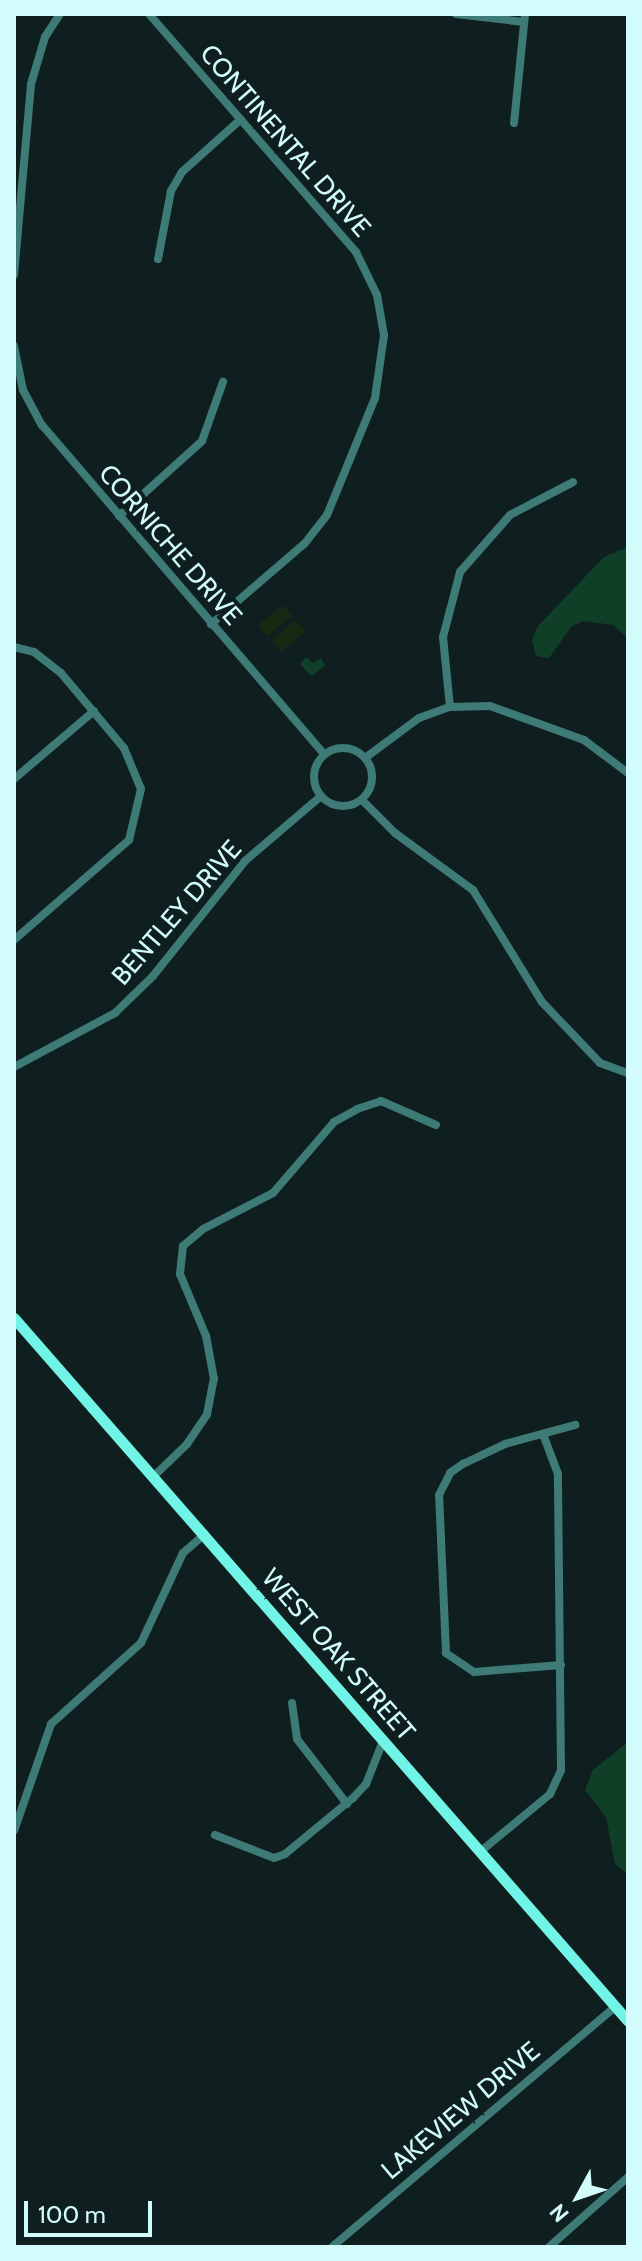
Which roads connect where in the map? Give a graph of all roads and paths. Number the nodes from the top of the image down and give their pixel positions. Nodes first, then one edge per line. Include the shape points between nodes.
1 (60, 14) edge
2 (149, 14) edge
3 (456, 14) edge
4 (525, 18) edge
5 (241, 119) junction
6 (514, 123) dead end
7 (158, 259) dead end
8 (14, 275) edge
9 (14, 346) edge
10 (223, 382) dead end
11 (573, 482) dead end
12 (119, 516) junction
13 (211, 624) junction
14 (14, 647) edge
15 (450, 707) junction
16 (94, 711) junction
17 (324, 754) junction
18 (365, 758) junction
19 (628, 773) edge
20 (14, 779) edge
21 (321, 796) junction
22 (362, 800) junction
23 (14, 940) edge
24 (14, 1067) edge
25 (628, 1073) edge
26 (436, 1125) dead end
27 (14, 1318) edge
28 (575, 1425) dead end
29 (543, 1434) junction
30 (153, 1477) junction
31 (205, 1534) junction
32 (561, 1665) junction
33 (292, 1703) dead end
34 (383, 1741) junction
35 (347, 1804) junction
36 (14, 1831) edge
37 (215, 1835) dead end
38 (480, 1852) junction
39 (616, 2006) junction
40 (628, 2021) edge
41 (628, 2177) edge
42 (332, 2247) edge
43 (549, 2247) edge

1 - 8 street via 45,37 31,84
2 - 5 street, CONTINENTAL DRIVE
3 - 4 street
4 - 6 street
5 - 7 street via 182,172 171,191
5 - 13 street, CONTINENTAL DRIVE via 356,252 377,295 384,356 375,398 327,515 304,544
9 - 12 street, CORNICHE DRIVE via 23,390 42,425
10 - 12 street via 202,441
11 - 15 street via 510,515 460,572 443,637
12 - 13 street, CORNICHE DRIVE
13 - 17 street, CORNICHE DRIVE
14 - 16 street via 48,661
15 - 18 street via 410,723
15 - 19 street via 518,712 584,740
16 - 20 street
16 - 23 street via 138,772 136,825 117,853
17 - 18 street via 345,748
17 - 21 street via 314,777
18 - 22 street via 373,783
21 - 22 street via 341,807
21 - 24 street, BENTLEY DRIVE via 245,861 153,976 115,1013
22 - 25 street via 395,833 473,890 490,909 542,1002 600,1063
26 - 30 street via 381,1101 357,1109 334,1122 273,1193 203,1229 183,1246 180,1274 206,1336 214,1379 207,1414 187,1444
27 - 30 main road, WEST OAK STREET
28 - 29 street
29 - 32 street via 558,1474
29 - 32 street via 477,1457 444,1482 439,1495 443,1642 454,1663 474,1672
30 - 31 main road, WEST OAK STREET
31 - 34 main road, WEST OAK STREET
31 - 36 street via 183,1553 141,1643 51,1724
32 - 38 street via 558,1781
33 - 35 street via 297,1739
34 - 35 street via 366,1784
34 - 38 main road, WEST OAK STREET
35 - 37 street via 274,1858
38 - 39 main road, WEST OAK STREET
39 - 40 main road, WEST OAK STREET
39 - 42 street, LAKEVIEW DRIVE
41 - 43 street

